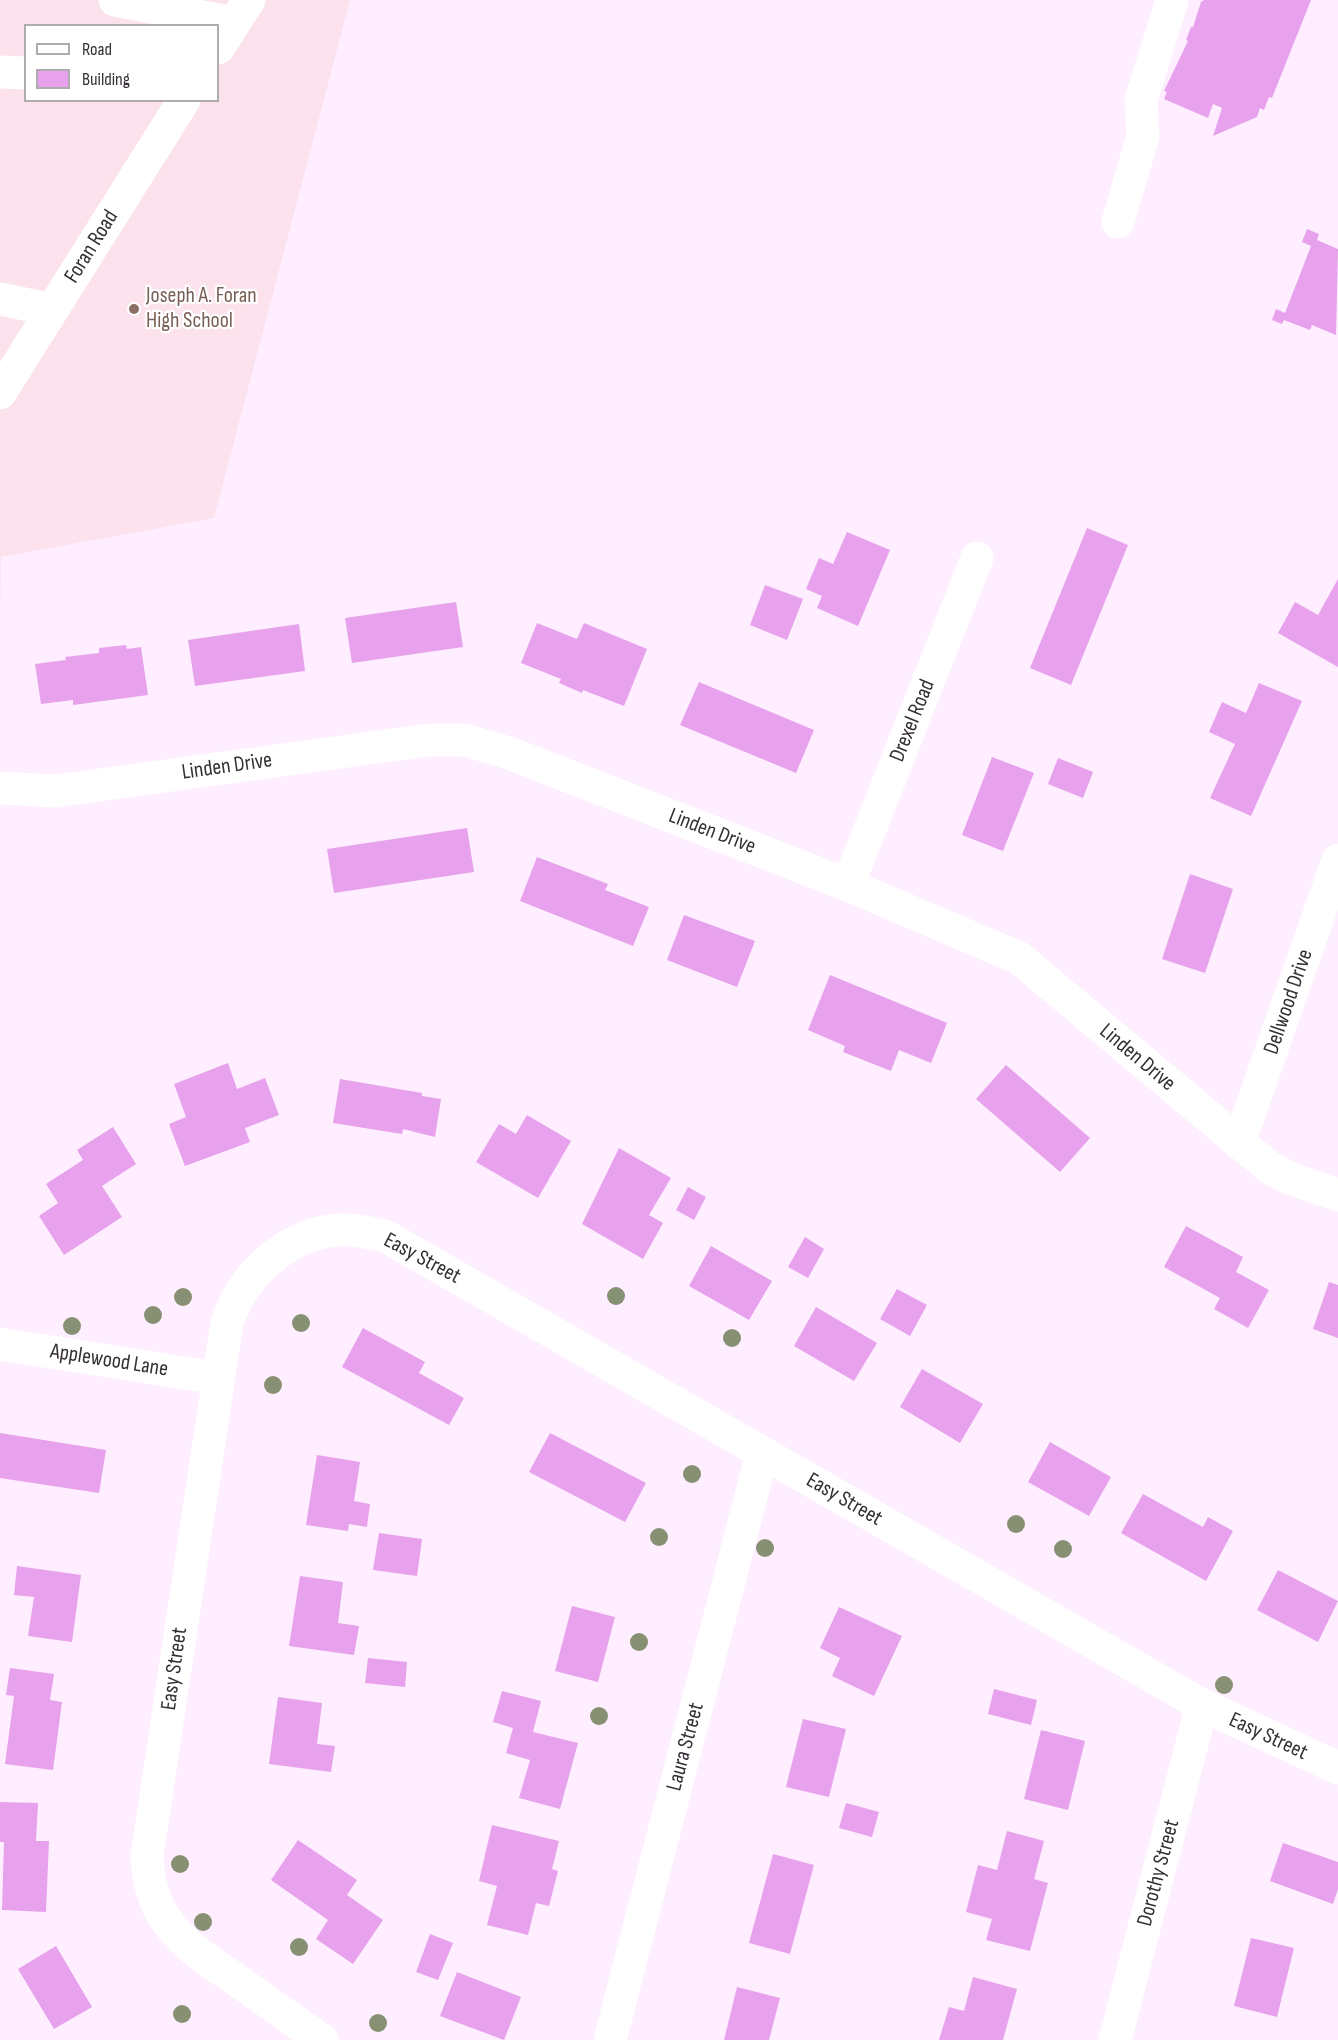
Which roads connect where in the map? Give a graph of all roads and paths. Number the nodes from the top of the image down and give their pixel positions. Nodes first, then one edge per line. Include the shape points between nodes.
1 (1172, 0) edge
2 (118, 7) edge
3 (233, 24) edge
4 (0, 72) edge
5 (24, 73) edge
6 (183, 102) edge
7 (1118, 222) dead end
8 (0, 299) edge
9 (52, 310) junction
10 (0, 393) edge
11 (977, 558) dead end
12 (0, 788) edge
13 (1338, 860) edge
14 (848, 885) junction
15 (1239, 1143) junction
16 (1338, 1195) edge
17 (0, 1344) edge
18 (217, 1378) junction
19 (762, 1454) junction
20 (1202, 1706) junction
21 (1338, 1768) edge
22 (322, 2040) edge
23 (610, 2040) edge
24 (1115, 2040) edge

1 - 7 street via 1141,100 1143,136
2 - 3 street
4 - 5 street
6 - 9 street, Foran Road
8 - 9 street
9 - 10 street, Foran Road
11 - 14 street, Drexel Road
12 - 14 street, Linden Drive via 56,791 429,740 465,740 509,753
13 - 15 street, Dellwood Drive
14 - 15 street, Linden Drive via 1019,958
15 - 16 street, Linden Drive via 1289,1178
17 - 18 street, Applewood Lane
18 - 19 street, Easy Street via 232,1306 264,1264 280,1252 322,1233 367,1232 396,1242
18 - 22 street, Easy Street via 147,1856 148,1876 168,1922 190,1946
19 - 20 street, Easy Street
19 - 23 street, Laura Street
20 - 21 street, Easy Street
20 - 24 street, Dorothy Street

